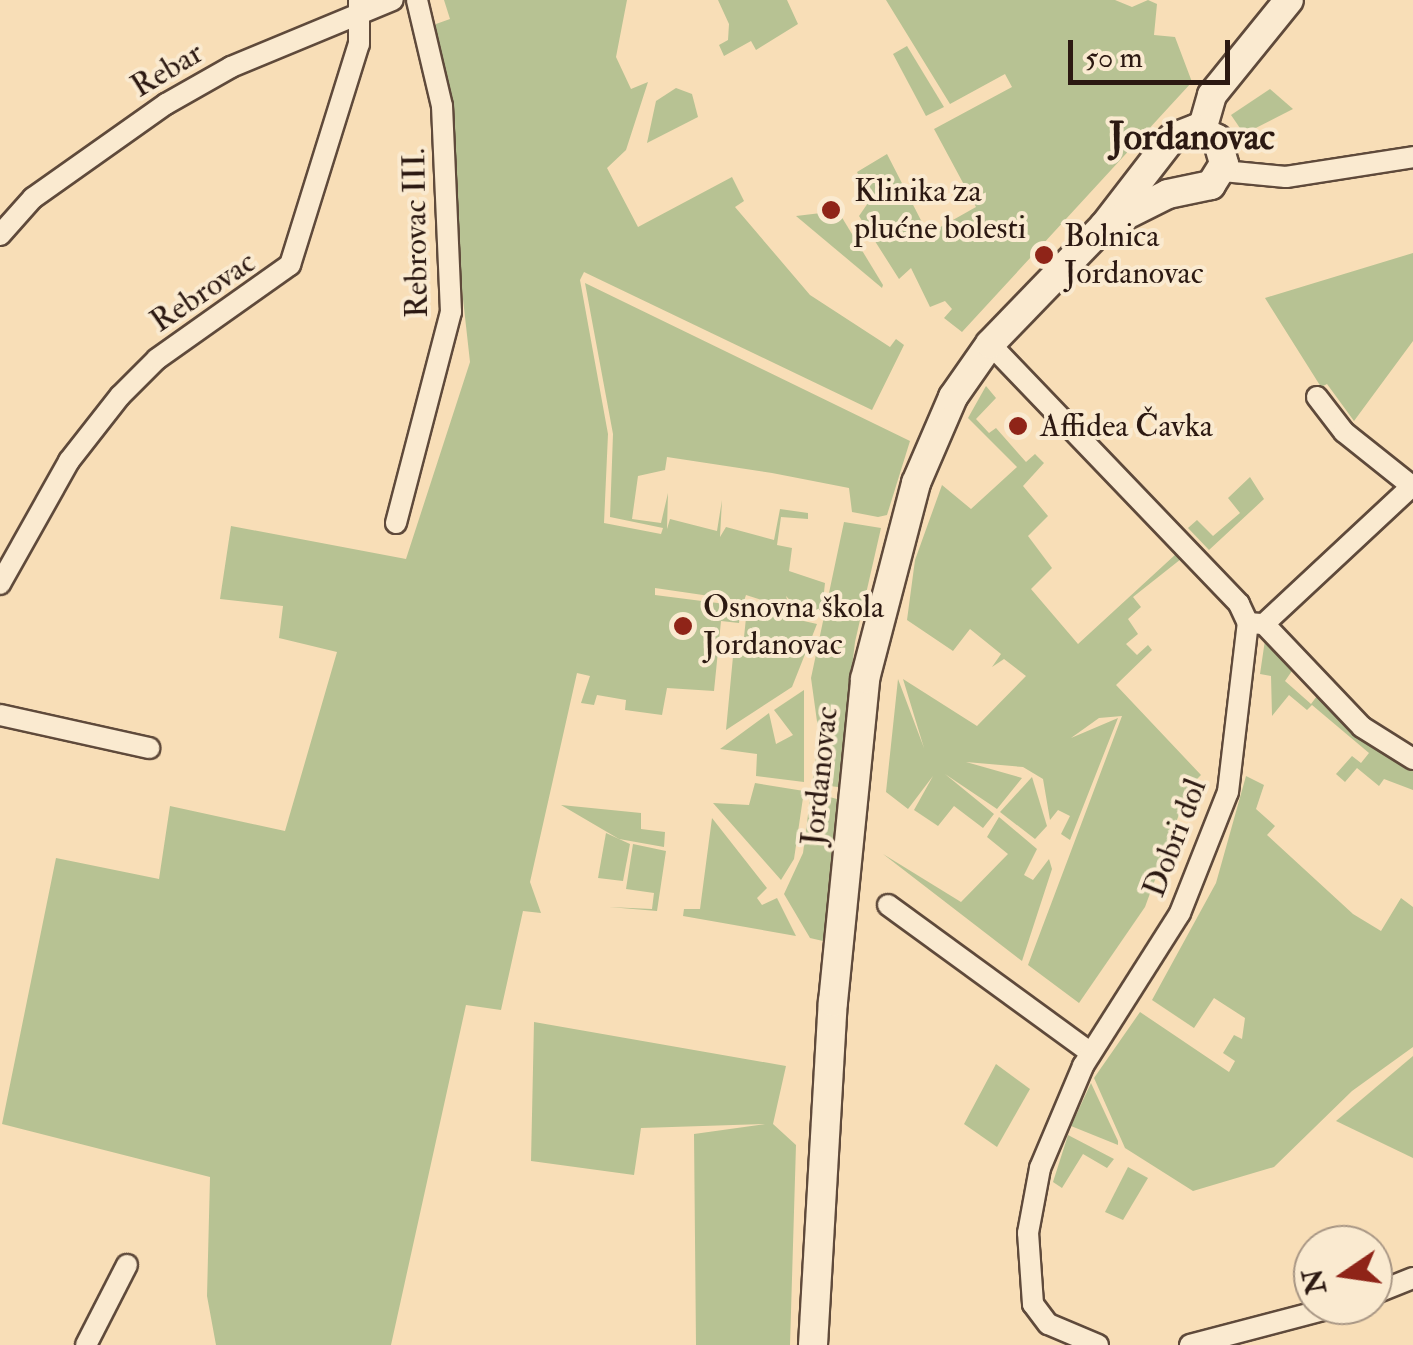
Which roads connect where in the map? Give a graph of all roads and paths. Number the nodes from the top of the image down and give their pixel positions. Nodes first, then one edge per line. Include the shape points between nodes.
1 (392, 0) edge
2 (417, 0) edge
3 (1289, 0) edge
4 (360, 6) edge
5 (1202, 130) junction
6 (1164, 151) junction
7 (1413, 157) edge
8 (1222, 171) junction
9 (1192, 191) junction
10 (1104, 226) junction
11 (0, 234) edge
12 (990, 344) junction
13 (1317, 397) dead end
14 (1412, 487) edge
15 (396, 523) dead end
16 (0, 584) edge
17 (1256, 624) junction
18 (0, 715) edge
19 (149, 748) dead end
20 (1413, 758) edge
21 (888, 906) dead end
22 (1090, 1052) junction
23 (127, 1265) dead end
24 (1293, 1318) edge
25 (1074, 1342) edge
26 (86, 1345) edge
27 (813, 1345) edge
28 (1098, 1345) edge
29 (1190, 1345) edge

1 - 4 street, Rebar
2 - 15 street, Rebrovac III. via 442,106 451,312
3 - 5 main road via 1212,95
4 - 11 street, Rebar via 166,104 46,188
4 - 16 street, Rebrovac via 360,44 290,265 157,359 120,396 69,460
5 - 6 main road via 1179,132
5 - 8 main road via 1222,148
6 - 9 main road via 1167,176
6 - 10 main road, Jordanovac
7 - 8 street via 1273,178
8 - 9 main road
9 - 10 main road
10 - 12 main road, Jordanovac
12 - 17 street
12 - 27 main road, Jordanovac via 928,449 884,588 865,679 833,1002
13 - 14 street via 1344,432
14 - 17 street
17 - 20 street via 1362,727
17 - 22 street, Dobri dol via 1228,792 1180,913
18 - 19 street
21 - 22 street
22 - 25 street, Dobri dol via 1040,1168 1028,1232 1034,1304
23 - 26 street
24 - 29 street
25 - 28 street, Dobri dol

